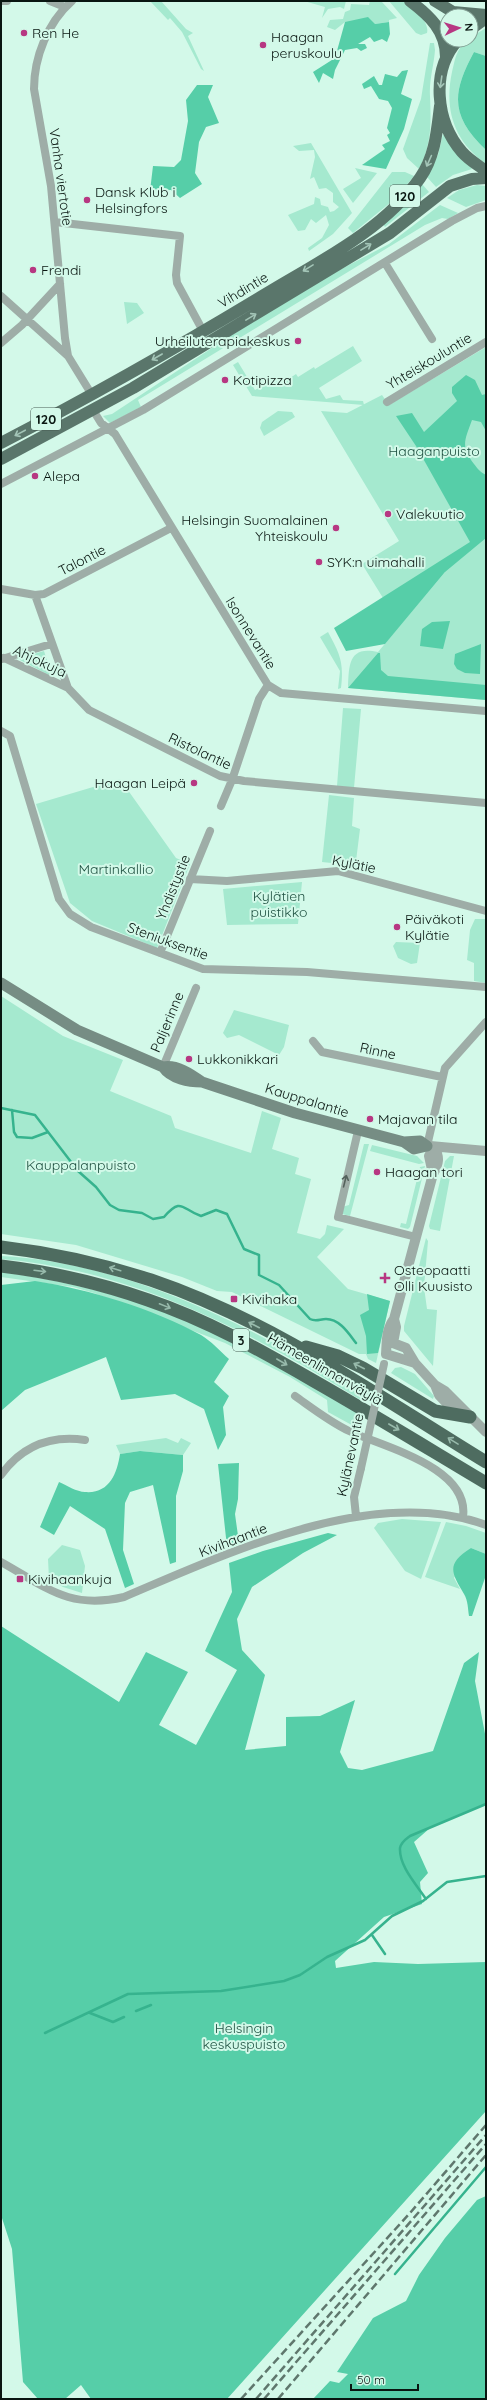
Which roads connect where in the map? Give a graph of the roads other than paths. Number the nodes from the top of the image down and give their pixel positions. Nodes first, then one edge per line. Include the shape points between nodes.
1 (1, 1) edge
2 (7, 1) edge
3 (50, 1) edge
4 (72, 1) edge
5 (410, 1) edge
6 (435, 1) edge
7 (65, 7) junction
8 (486, 15) edge
9 (452, 48) edge
10 (446, 57) junction
11 (440, 106) junction
12 (486, 171) edge
13 (486, 178) edge
14 (486, 206) edge
15 (55, 222) junction
16 (385, 263) junction
17 (60, 284) junction
18 (1, 296) edge
19 (27, 320) junction
20 (203, 331) junction
21 (432, 339) dead end
22 (486, 342) edge
23 (1, 343) edge
24 (68, 356) junction
25 (92, 395) junction
26 (386, 402) dead end
27 (93, 410) junction
28 (108, 429) junction
29 (1, 443) edge
30 (1, 459) edge
31 (1, 484) edge
32 (172, 528) junction
33 (1, 589) edge
34 (35, 595) junction
35 (51, 644) junction
36 (3, 658) edge
37 (268, 685) junction
38 (68, 688) junction
39 (486, 711) edge
40 (1, 730) edge
41 (232, 780) junction
42 (486, 803) edge
43 (221, 806) dead end
44 (210, 831) dead end
45 (190, 880) junction
46 (486, 911) edge
47 (160, 953) junction
48 (1, 983) edge
49 (486, 986) edge
50 (196, 988) dead end
51 (486, 1022) edge
52 (313, 1041) dead end
53 (163, 1067) junction
54 (442, 1077) junction
55 (358, 1131) junction
56 (430, 1146) junction
57 (486, 1151) edge
58 (416, 1237) junction
59 (1, 1247) edge
60 (1, 1266) edge
61 (394, 1319) junction
62 (289, 1343) junction
63 (393, 1343) junction
64 (386, 1354) junction
65 (415, 1363) junction
66 (294, 1396) dead end
67 (464, 1416) junction
68 (486, 1432) edge
69 (486, 1437) edge
70 (85, 1440) dead end
71 (486, 1462) edge
72 (1, 1475) edge
73 (486, 1483) edge
74 (356, 1516) junction
75 (463, 1517) junction
76 (486, 1525) edge
77 (1, 1562) edge

1 - 2 street
3 - 7 street
4 - 7 street, Vanha viertotie
5 - 10 main road via 427,14 441,32
6 - 8 main road via 453,12
7 - 15 street, Vanha viertotie via 43,44 34,82
9 - 10 main road
10 -> 11 main road via 440,83
11 - 12 main road via 455,142 465,155
11 -> 20 main road, Vihdintie / 120 via 432,154 421,177 398,203 380,220 341,247
27 -> 13 main road, Vihdintie / 120 via 390,233 450,186 461,181
14 - 16 street via 452,221
15 - 17 street, Vanha viertotie
15 - 20 street via 180,236 177,283
16 - 21 street
16 - 28 street
17 - 19 street
17 - 24 street, Vanha viertotie
18 - 19 street
19 - 23 street
19 - 24 street
20 -> 25 main road, Vihdintie / 120
22 - 26 street, Yhteiskouluntie
24 - 25 street
25 -> 29 main road, Vihdintie / 120
27 - 28 street, Isonnevantie via 101,424
27 - 30 main road, Vihdintie / 120
28 - 31 street
28 - 32 street, Isonnevantie via 115,434
32 - 34 street, Talontie via 44,594
32 - 37 street, Isonnevantie
33 - 34 street, Talontie
34 - 35 street, Ristolantie
35 - 36 street
35 - 38 street, Ristolantie
36 - 38 street, Ahjokuja
37 - 39 street, Isonnevantie via 281,693
37 - 41 street via 259,699
38 - 41 street, Ristolantie via 96,715
40 - 47 street, Steniuksentie via 10,736 55,890 64,907 70,914 91,927
41 - 42 street, Ristolantie
41 - 43 street
44 - 45 street, Yhdistystie
45 - 46 street, Kylätie via 227,881 338,871
45 - 47 street, Yhdistystie
47 - 49 street, Steniuksentie via 203,969 307,972
48 - 53 main road, Kauppalantie via 77,1030
50 - 53 street, Paljerinne
51 - 54 street, Kylänevantie via 445,1068
52 - 54 street, Rinne via 322,1052
53 - 55 main road, Kauppalantie via 170,1066 202,1082 271,1106
54 - 56 street, Kylänevantie
55 - 56 main road, Kauppalantie via 404,1142 412,1149
58 -> 55 street via 338,1217
56 - 57 street, Kauppalantie
56 - 58 street, Kylänevantie via 429,1156 433,1174
58 - 61 street, Kylänevantie
62 -> 59 highway, Hämeenlinnanväylä / 3 via 218,1307 152,1281 99,1264 51,1253
60 -> 73 highway, Hämeenlinnanväylä / 3 via 48,1272 96,1283 212,1325 382,1420
61 - 63 street, Kylänevantie via 396,1328
61 - 64 street, Kylänevantie via 389,1326
67 -> 62 highway via 435,1411 338,1356
71 -> 62 highway, Hämeenlinnanväylä / 3
63 - 64 street, Kylänevantie
63 - 65 street via 406,1348
64 - 65 street
64 - 74 street, Kylänevantie, bridge via 354,1497
65 - 67 street via 435,1385 439,1394
66 - 75 street via 348,1431 410,1455 448,1479 464,1503
67 - 68 street
67 - 69 street
70 - 72 street via 62,1438 36,1445 11,1462
74 - 75 street, Kivihaantie via 444,1514
74 - 77 street, Kivihaantie via 263,1542 109,1601 83,1601 58,1594
75 - 76 street, Kivihaantie

